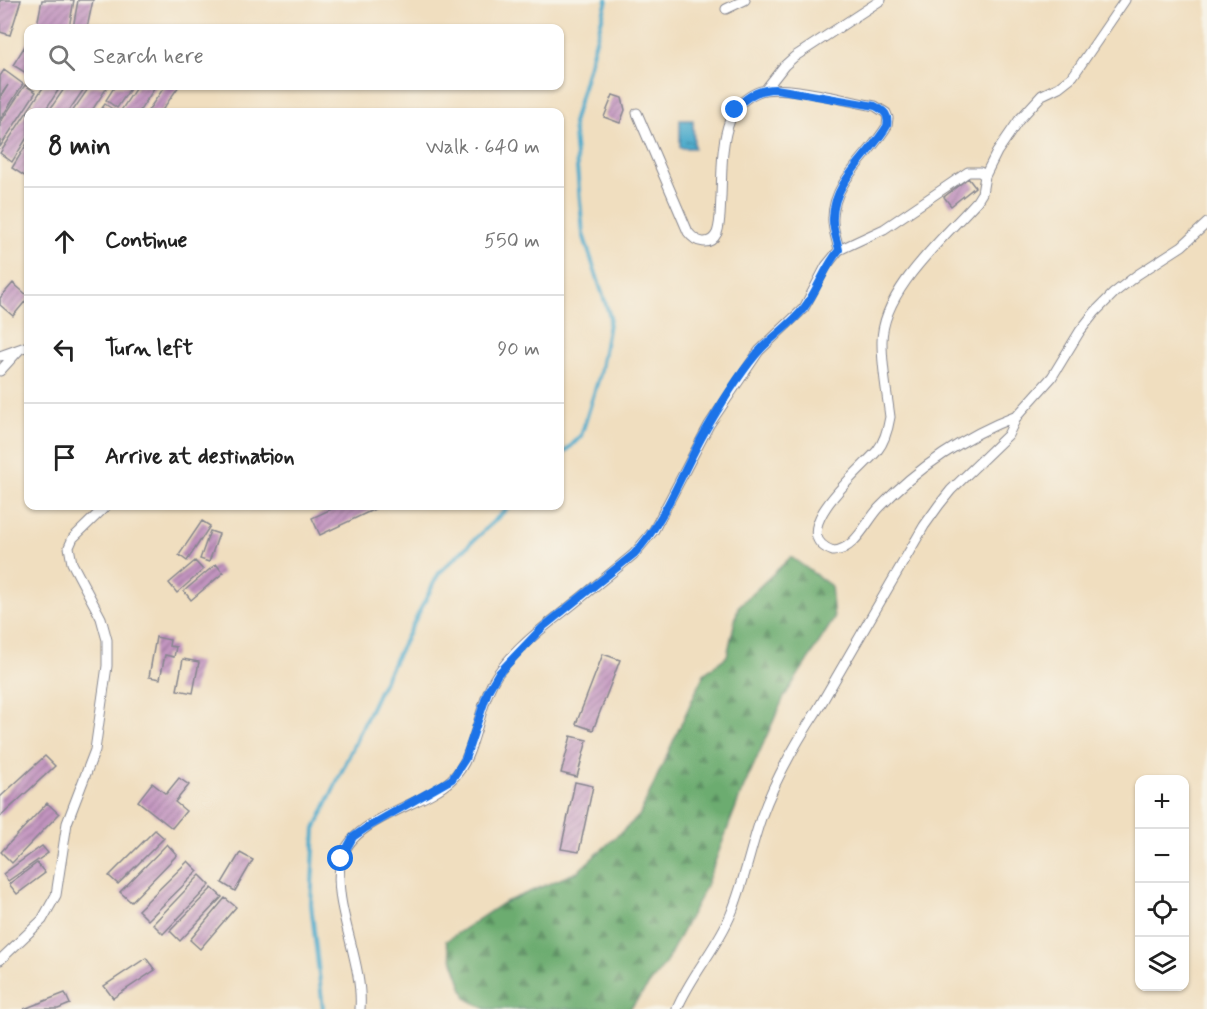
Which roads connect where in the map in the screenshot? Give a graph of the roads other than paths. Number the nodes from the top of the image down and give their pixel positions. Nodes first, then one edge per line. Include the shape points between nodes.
1 (745, 0) edge
2 (881, 0) edge
3 (1125, 0) edge
4 (726, 9) dead end
5 (766, 89) junction
6 (637, 113) dead end
7 (985, 176) junction
8 (1207, 224) edge
9 (839, 250) junction
10 (24, 348) edge
11 (0, 356) edge
12 (0, 371) edge
13 (1017, 416) junction
14 (102, 510) edge
15 (0, 960) edge
16 (360, 1009) edge
17 (677, 1009) edge

1 - 4 street
2 - 5 street via 789,62
3 - 7 street via 1073,76 1042,95 1019,120
5 - 6 street via 745,99 731,116 725,139 719,226 707,242 696,240 688,232
5 - 9 street via 875,106 886,113 887,126 845,183 834,207 832,219
7 - 9 street via 968,172 884,229
7 - 13 street via 977,201 904,281 886,314 882,343 888,429 878,450 824,508 818,528 821,542 833,551 845,548 877,510 920,472 990,426
8 - 13 street via 1114,293 1095,312 1052,377
9 - 16 street via 804,308 759,351 728,396 694,449 645,542 543,627 498,674 488,691 459,772 443,786 353,837 341,859 339,874 358,973
10 - 11 street
10 - 12 street
13 - 17 street via 1003,441 951,490 924,526 800,736 760,819 731,914
14 - 15 street via 69,547 72,563 101,618 107,640 95,750 67,823 56,895 42,920

